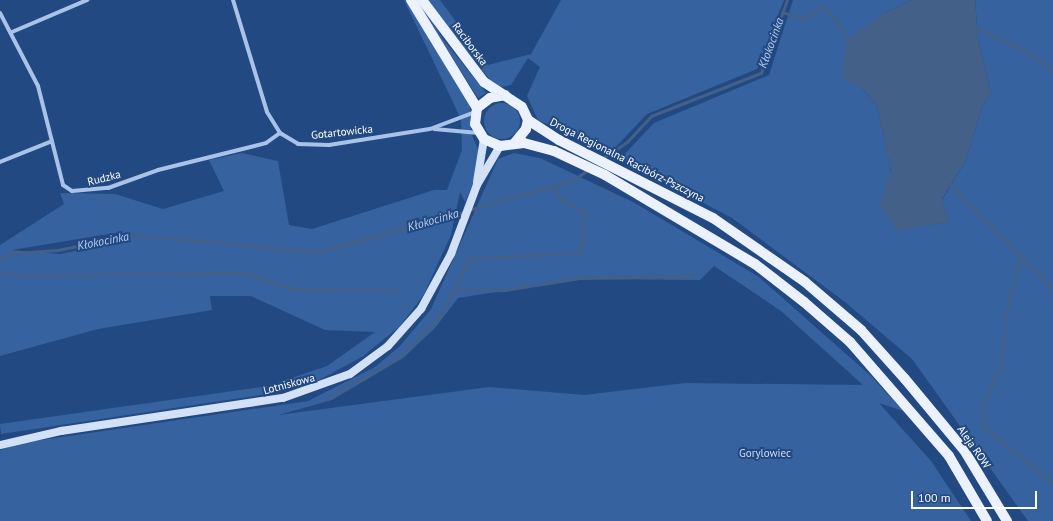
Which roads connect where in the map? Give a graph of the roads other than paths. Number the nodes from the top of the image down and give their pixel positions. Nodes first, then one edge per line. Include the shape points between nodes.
1 (87, 0) edge
2 (232, 0) edge
3 (412, 0) edge
4 (422, 0) edge
5 (0, 13) edge
6 (12, 32) junction
7 (505, 95) junction
8 (476, 110) junction
9 (528, 120) junction
10 (430, 129) junction
11 (280, 133) junction
12 (482, 136) junction
13 (52, 141) junction
14 (514, 144) junction
15 (500, 146) junction
16 (0, 162) edge
17 (477, 185) junction
18 (946, 428) joint
19 (0, 445) edge
20 (987, 521) edge
21 (1007, 521) edge

1 - 6 street
2 - 11 street, Gotartowicka via 267,112
3 - 8 main road
4 - 7 main road, Raciborska via 484,82
5 - 6 street, Rudzka
6 - 13 street, Rudzka via 38,86
7 - 8 main road via 490,98
7 - 9 main road via 519,103
8 - 10 street, Gotartowicka
8 - 12 main road
9 - 14 main road via 526,129
9 - 18 main road, Droga Regionalna Racibórz-Pszczyna via 713,218 805,282 861,330
10 - 11 street, Gotartowicka via 319,146 298,144
10 - 12 street, Gotartowicka
11 - 13 street, Rudzka via 266,143 195,160 88,192 72,191 63,185
12 - 15 main road
12 - 17 main road, Lotniskowa
13 - 16 street
14 - 15 main road
14 - 20 main road via 528,143 605,176 755,264 804,302 850,342 949,456
15 - 17 main road, Lotniskowa
17 - 19 main road, Lotniskowa via 459,233 430,295 412,322 374,357 336,381 267,402 62,431
18 - 21 main road, Aleja ROW via 964,450

